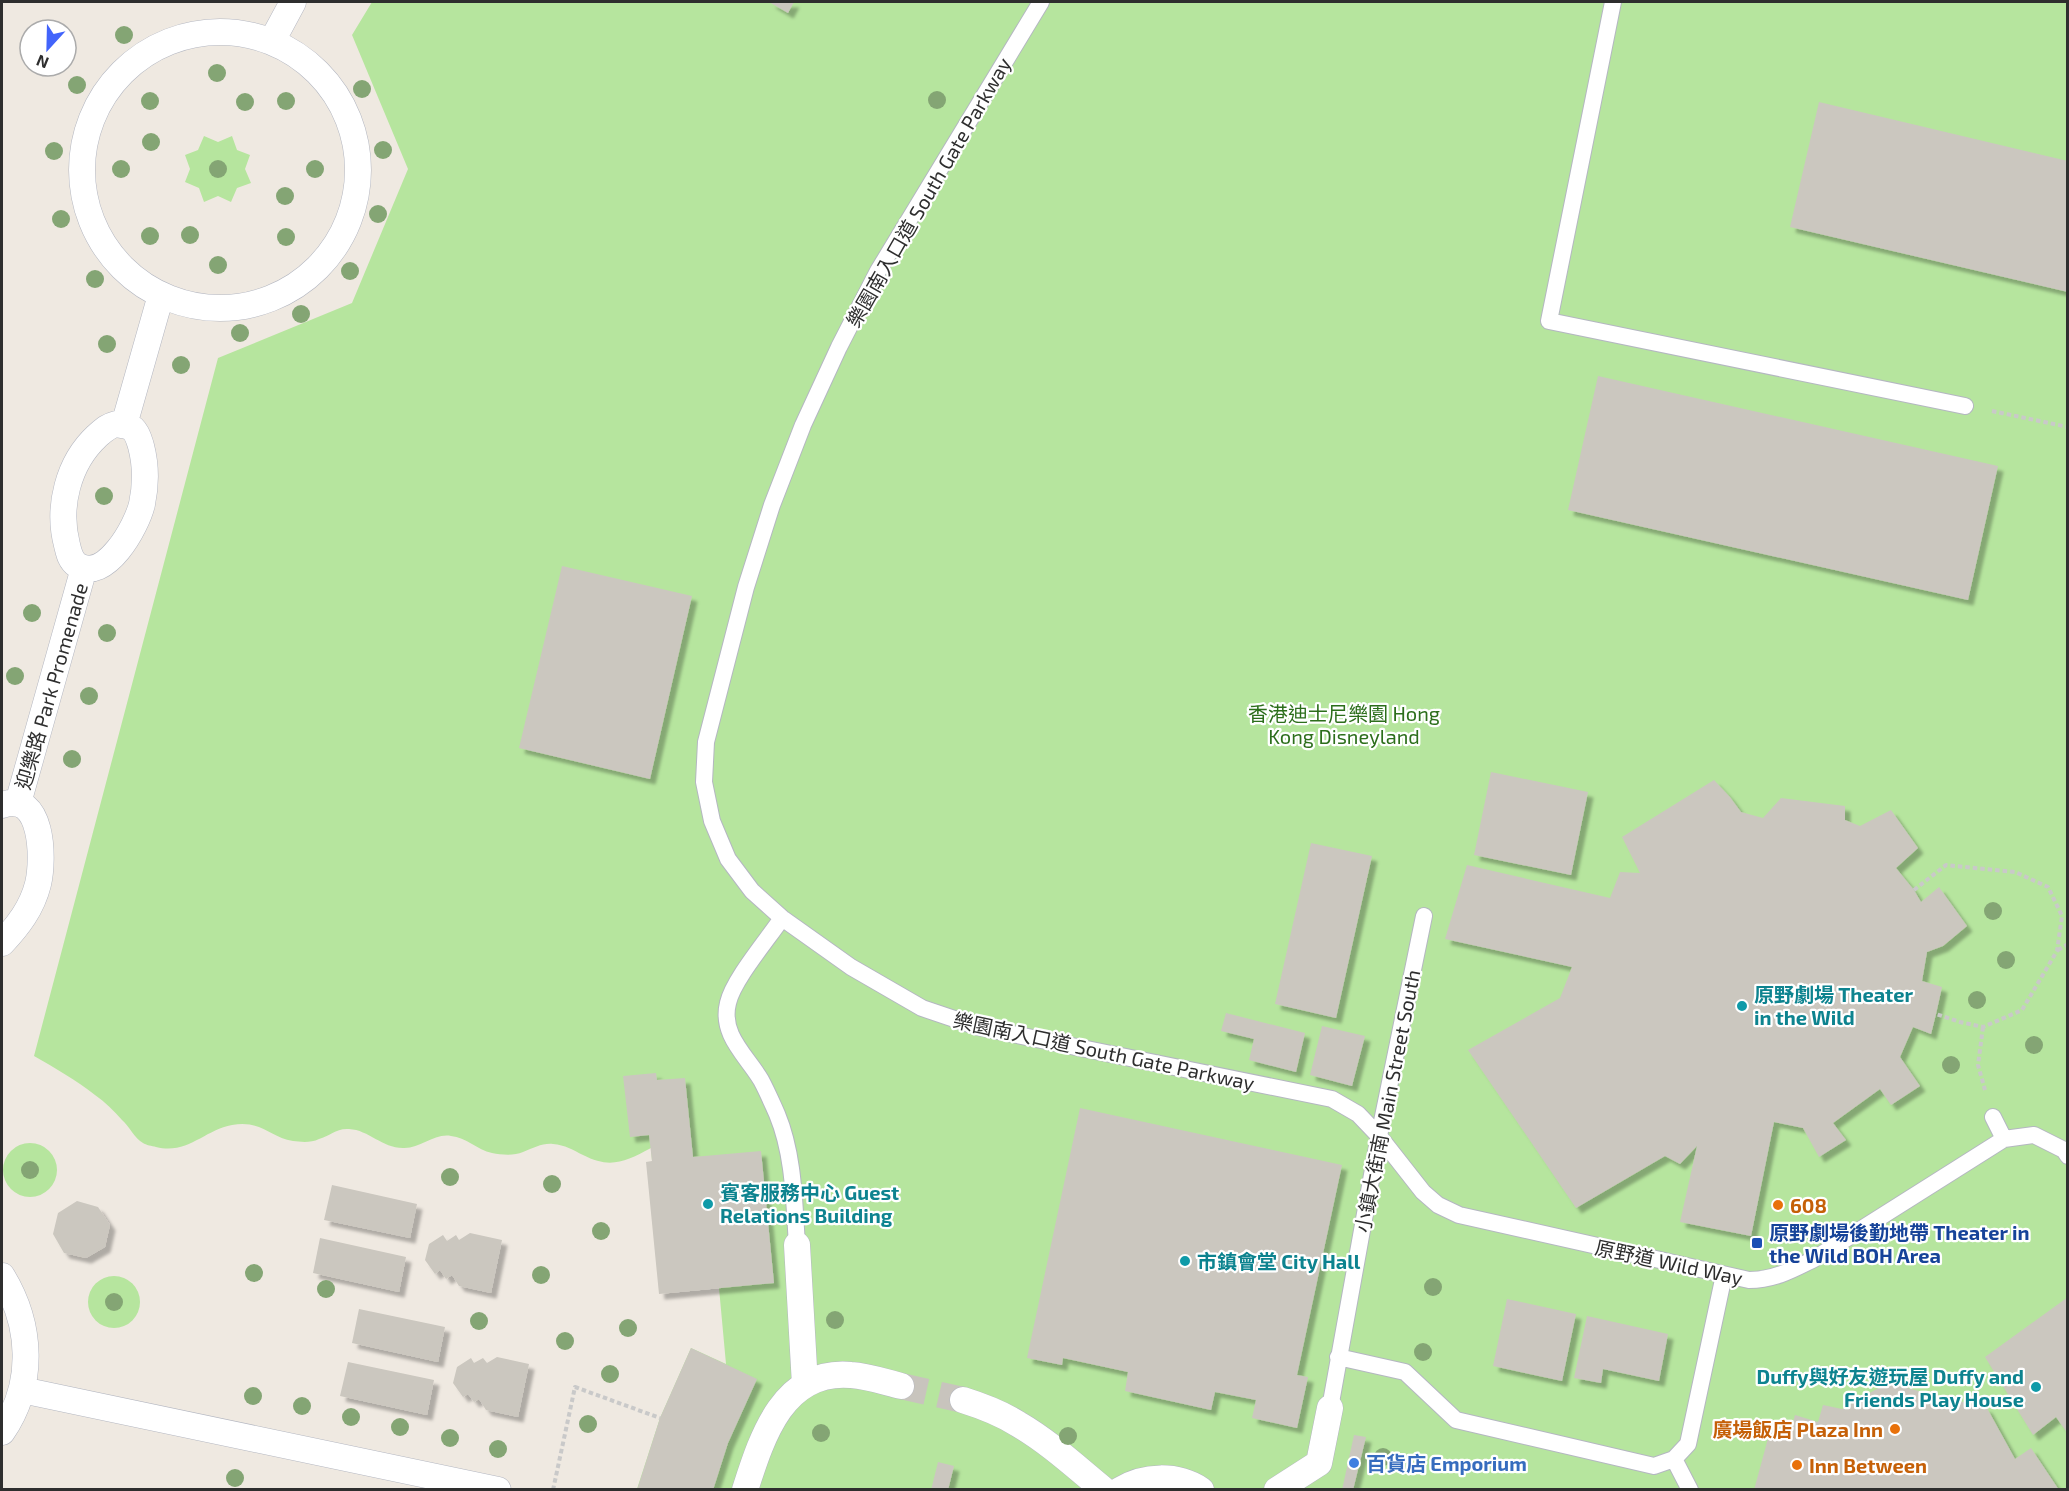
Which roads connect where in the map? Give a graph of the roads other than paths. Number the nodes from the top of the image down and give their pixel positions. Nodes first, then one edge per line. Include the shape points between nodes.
1 (293, 2) edge
2 (1041, 2) edge
3 (1613, 2) edge
4 (272, 41) junction
5 (161, 295) junction
6 (1965, 406) road end
7 (124, 425) junction
8 (84, 568) junction
9 (10, 804) edge
10 (1424, 916) dead end
11 (782, 918) junction
12 (2, 943) edge
13 (1993, 1117) road end
14 (1379, 1136) junction
15 (2004, 1139) junction
16 (2067, 1155) edge
17 (797, 1245) joint
18 (1724, 1275) junction
19 (2, 1276) edge
20 (1338, 1357) junction
21 (805, 1384) junction
22 (901, 1386) tunnel mouth
23 (22, 1390) junction
24 (963, 1400) tunnel mouth
25 (1330, 1408) joint
26 (2, 1432) edge
27 (1674, 1459) junction
28 (498, 1490) edge
29 (745, 1490) edge
30 (1104, 1490) edge
31 (1119, 1490) edge
32 (1201, 1490) edge
33 (1276, 1490) edge
34 (1690, 1490) edge

1 - 4 street
2 - 11 lane, 樂園南入口道 South Gate Parkway via 883,261 844,337 803,425 746,587 706,742 704,782 712,821 728,859 752,891
3 - 6 lane via 1549,321
4 - 5 street via 240,32 207,32 175,38 145,52 119,74 100,99 87,129 81,162 83,194 92,226 109,254 132,278
4 - 5 street via 298,55 320,75 339,98 352,124 358,153 353,212 341,239 324,262 302,283 276,297 248,306 218,309 189,305
5 - 7 street
7 - 8 street, 迎樂路 Park Promenade via 108,426 90,443 67,486 64,535 71,559
7 - 8 street, 迎樂路 Park Promenade via 137,435 144,458 146,483 141,507 118,550 100,567
8 - 9 street, 迎樂路 Park Promenade
9 - 12 street, 迎樂路 Park Promenade via 31,813 39,836 41,861 29,908
10 - 14 lane, 小鎮大街南 Main Street South
11 - 14 lane, 樂園南入口道 South Gate Parkway via 851,967 922,1008 978,1027 1332,1099 1358,1114
11 - 17 lane via 733,988 727,1019 730,1035 761,1080 789,1152
13 - 15 lane
14 - 18 lane, 原野道 Wild Way via 1423,1192 1459,1215
14 - 20 lane, 小鎮大街南 Main Street South
15 - 16 lane via 2034,1135
15 - 18 lane, 原野道 Wild Way via 1781,1276 1749,1280
17 - 21 street
18 - 27 lane via 1688,1444
19 - 23 street via 14,1295 23,1326 26,1358
20 - 25 lane, 小鎮大街南 Main Street South
20 - 27 lane via 1405,1372 1456,1420 1654,1466
21 - 22 street via 819,1378 853,1375
21 - 29 street via 778,1409
23 - 26 street
23 - 28 street
24 - 30 street via 1018,1423
25 - 33 street via 1319,1462
27 - 34 lane
31 - 32 street via 1144,1479 1163,1478 1181,1480

